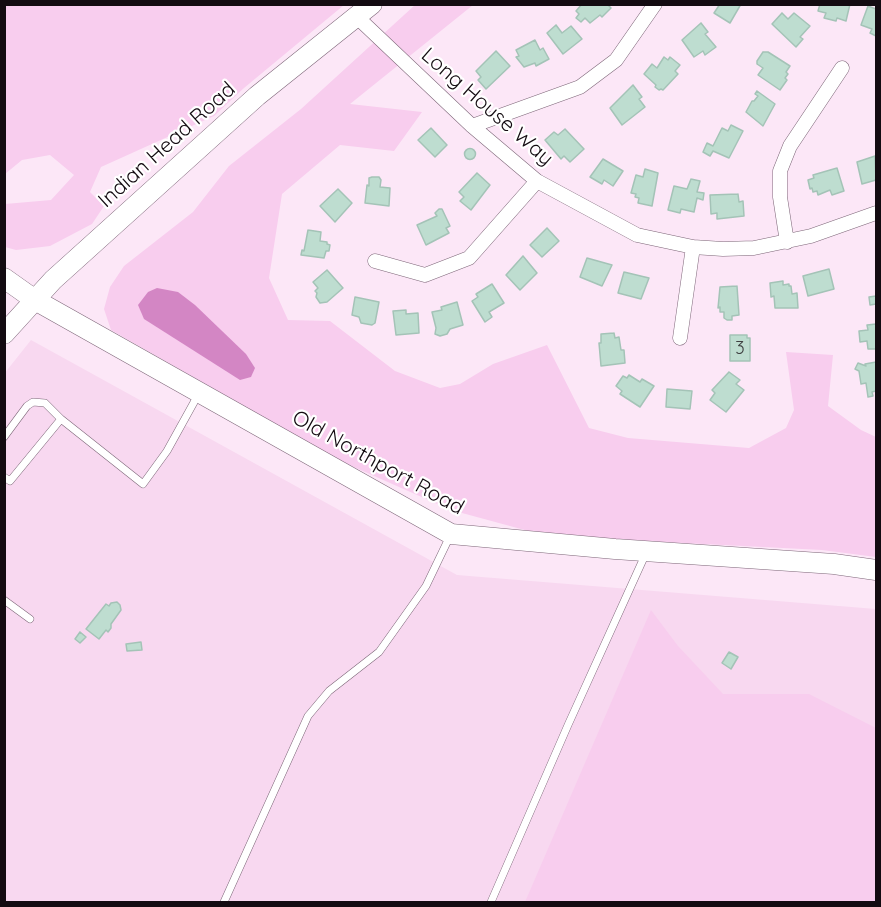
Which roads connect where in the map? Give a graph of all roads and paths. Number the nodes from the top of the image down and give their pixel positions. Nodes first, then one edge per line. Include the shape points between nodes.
1 (372, 4) edge
2 (655, 4) edge
3 (357, 17) junction
4 (842, 68) dead end
5 (472, 126) junction
6 (537, 181) junction
7 (876, 213) edge
8 (787, 242) junction
9 (693, 247) junction
10 (375, 261) dead end
11 (4, 278) edge
12 (35, 300) junction
13 (4, 334) edge
14 (680, 338) dead end
15 (200, 392) junction
16 (61, 418) junction
17 (4, 437) edge
18 (4, 477) edge
19 (452, 534) junction
20 (647, 551) junction
21 (876, 570) edge
22 (4, 600) edge
23 (30, 620) dead end
24 (224, 903) edge
25 (491, 903) edge

1 - 3 main road, Indian Head Road
2 - 5 street via 616,60 580,87
3 - 5 street, Long House Way
3 - 12 main road, Indian Head Road via 257,96 52,280
4 - 8 street via 790,146 780,171
5 - 6 street, Long House Way
6 - 9 street, Long House Way via 637,234
6 - 10 street via 469,258 425,275
7 - 8 street, Long House Way
8 - 9 street, Long House Way via 754,248
9 - 14 street
11 - 12 main road, Old Northport Road
12 - 13 main road, Indian Head Road
12 - 15 main road, Old Northport Road
15 - 16 lane via 167,451 143,484
15 - 19 main road, Old Northport Road
16 - 17 lane via 45,404 33,402
16 - 18 lane via 10,481
19 - 20 main road, Old Northport Road
19 - 24 lane via 426,586 379,652 329,691 308,716
20 - 21 main road, Old Northport Road
20 - 25 lane
22 - 23 lane

